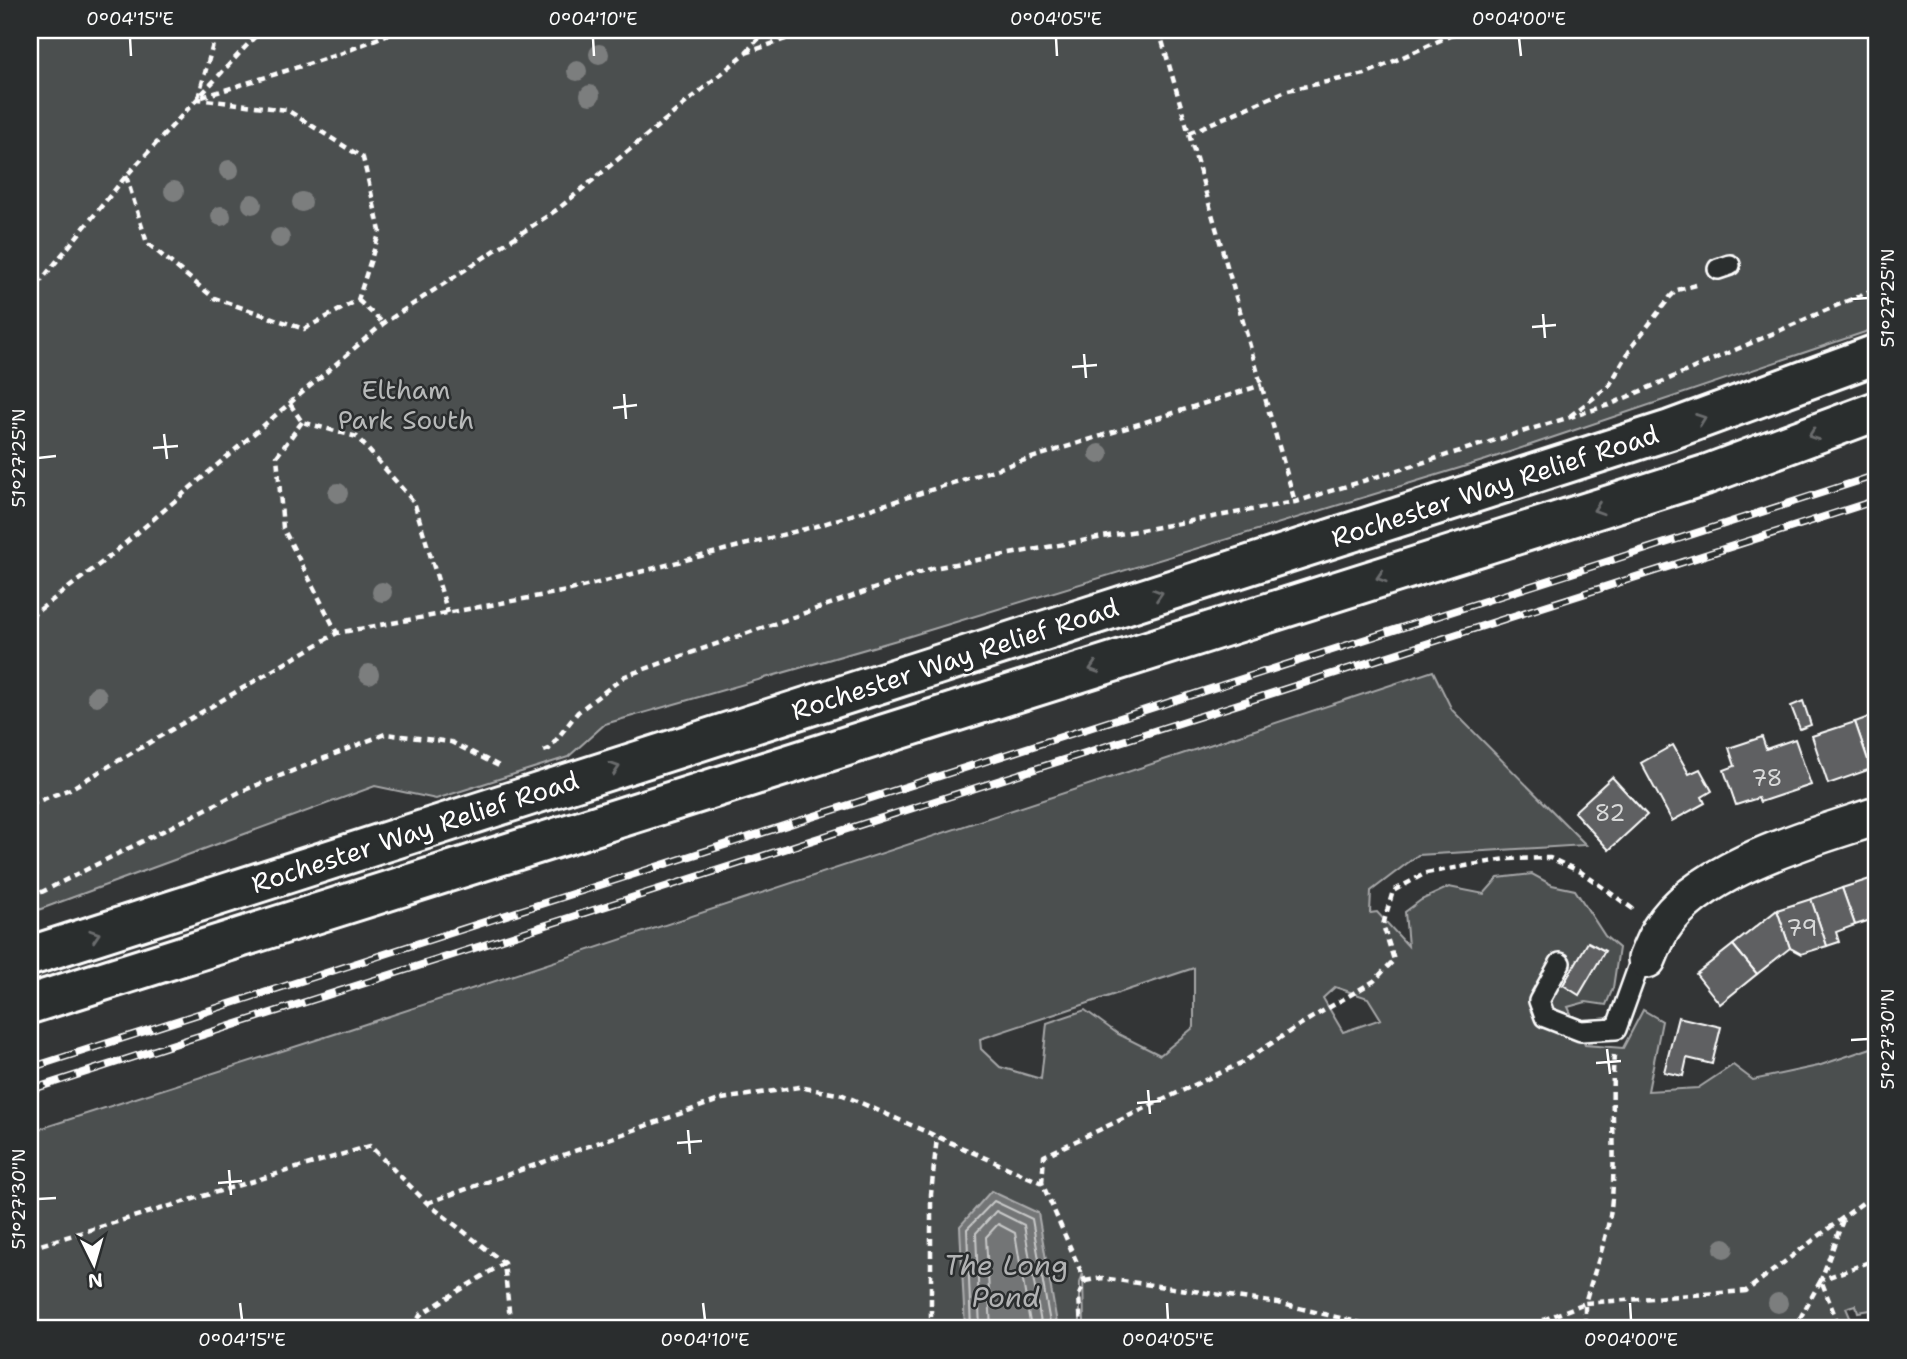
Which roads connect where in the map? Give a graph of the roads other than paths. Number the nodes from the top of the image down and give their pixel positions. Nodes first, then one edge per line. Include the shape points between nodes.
1 (1877, 354) edge
2 (1877, 411) edge
3 (1877, 816) edge
4 (1654, 944) joint
5 (30, 956) edge
6 (1560, 963) dead end
7 (30, 1004) edge

5 -> 1 highway, Rochester Way Relief Road via 1670,430
2 -> 7 highway, Rochester Way Relief Road via 1705,475
3 - 4 street via 1796,843 1721,876 1690,898
4 - 6 lane via 1638,968 1616,1029 1581,1031 1545,1017 1539,1001

